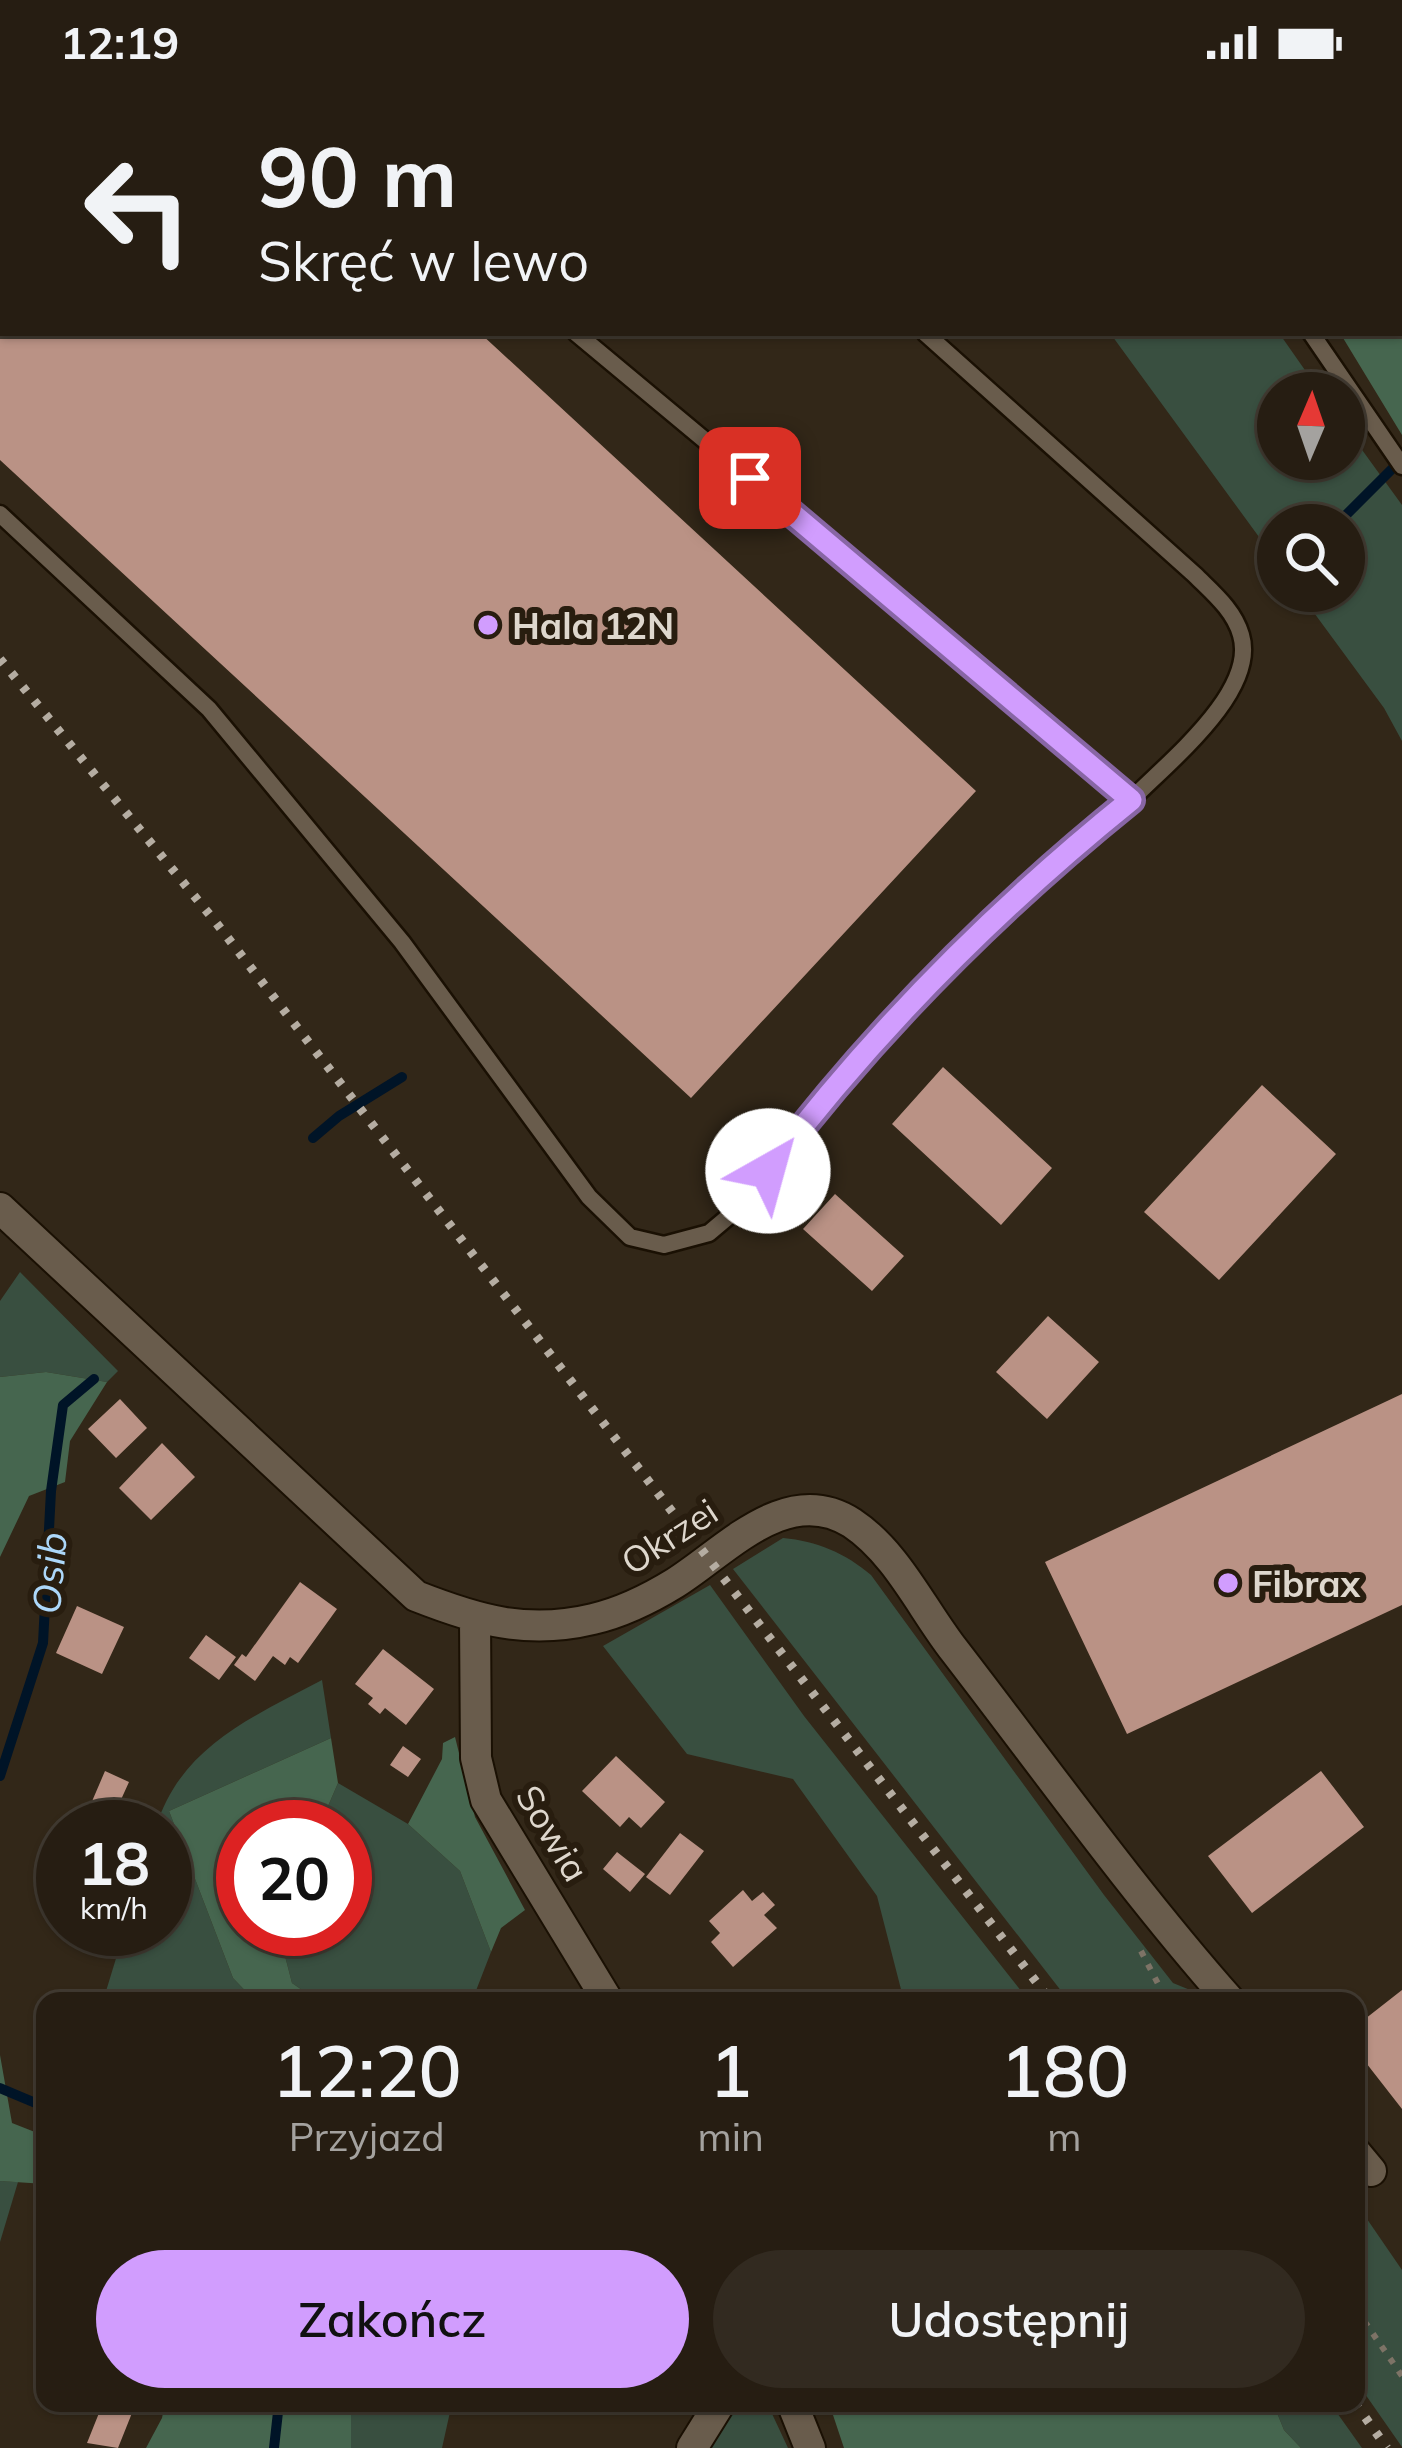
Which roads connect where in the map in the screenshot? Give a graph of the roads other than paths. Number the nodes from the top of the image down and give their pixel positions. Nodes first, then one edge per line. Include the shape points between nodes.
1 (580, 336) edge
2 (928, 336) edge
3 (1312, 336) edge
4 (1402, 466) edge
5 (0, 514) edge
6 (1131, 800) junction
7 (0, 1208) edge
8 (475, 1620) junction
9 (603, 1992) edge
10 (1222, 1992) edge
11 (714, 2412) edge
12 (796, 2412) edge
13 (692, 2448) edge
14 (811, 2448) edge

1 - 6 lane
2 - 6 lane via 1196,575 1242,636 1241,667 1226,702
3 - 4 lane
5 - 6 lane via 208,709 402,942 589,1197 631,1237 664,1245 710,1233 741,1206 952,959
7 - 8 street, Okrzei via 416,1596
8 - 9 street, Sowia via 476,1758 486,1800
8 - 10 street, Okrzei via 534,1627 591,1620 639,1605 758,1523 791,1511 850,1522 882,1548
11 - 13 street
12 - 14 street

